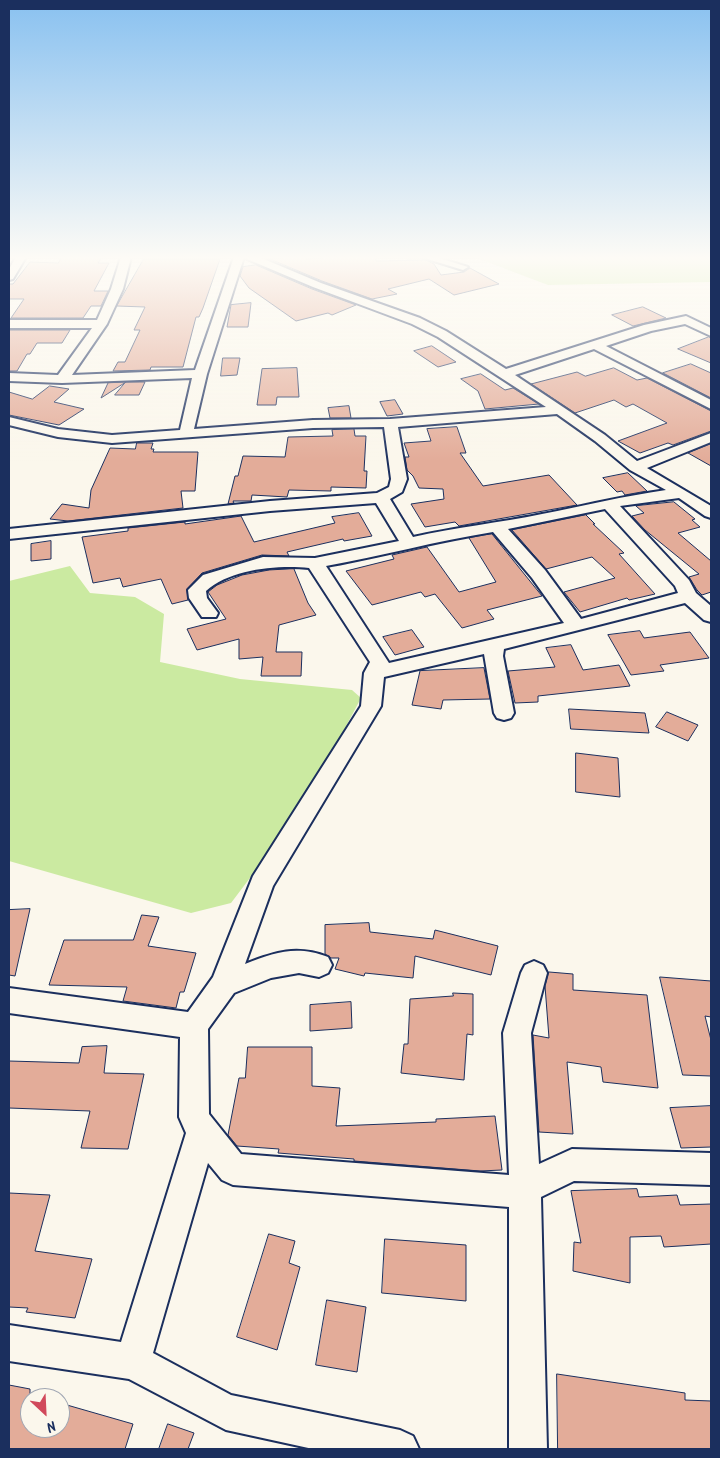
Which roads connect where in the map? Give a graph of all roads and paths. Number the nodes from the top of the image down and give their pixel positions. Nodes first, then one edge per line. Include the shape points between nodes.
1 (99, 325) edge
2 (216, 325) edge
3 (424, 325) edge
4 (662, 325) edge
5 (696, 325) edge
6 (711, 332) edge
7 (594, 346) junction
8 (200, 374) junction
9 (505, 374) junction
10 (9, 377) edge
11 (62, 379) junction
12 (711, 404) edge
13 (560, 410) junction
14 (9, 421) edge
15 (390, 423) junction
16 (186, 433) junction
17 (711, 436) edge
18 (635, 467) junction
19 (682, 493) junction
20 (381, 498) junction
21 (609, 504) junction
22 (711, 513) edge
23 (496, 526) junction
24 (9, 534) edge
25 (409, 544) junction
26 (314, 563) junction
27 (688, 596) junction
28 (209, 613) dead end
29 (711, 616) edge
30 (576, 626) junction
31 (495, 644) junction
32 (374, 672) junction
33 (504, 713) dead end
34 (320, 965) dead end
35 (534, 973) dead end
36 (224, 984) junction
37 (9, 1000) edge
38 (194, 1026) junction
39 (202, 1132) junction
40 (711, 1169) edge
41 (525, 1189) junction
42 (9, 1343) edge
43 (133, 1362) junction
44 (400, 1449) edge
45 (528, 1449) edge

1 - 11 street
2 - 8 street
3 - 9 street
4 - 7 street
5 - 6 street
7 - 9 street
7 - 12 street
8 - 11 street
8 - 16 street
9 - 13 street
10 - 11 street
13 - 15 street
13 - 18 street
14 - 16 street via 58,433 112,439
15 - 16 street via 313,424
15 - 20 street via 399,479 396,489
17 - 18 street
18 - 19 street
19 - 21 street
19 - 22 street
20 - 24 street via 270,506
20 - 25 street
21 - 23 street
21 - 27 street via 683,584
23 - 25 street
23 - 30 street via 556,595
25 - 26 street
26 - 28 street via 294,560 263,562 208,579 197,590 198,598
26 - 32 street via 380,662
27 - 29 street
27 - 30 street
30 - 31 street
31 - 32 street
31 - 33 street via 493,656
32 - 36 street via 371,706 262,883
34 - 36 street via 299,961 270,966
35 - 41 street via 517,1033
36 - 38 street
37 - 38 street
38 - 39 street via 194,1117
39 - 41 street via 233,1169 516,1192
39 - 43 street
40 - 41 street via 572,1165
41 - 45 street
42 - 43 street
43 - 44 street via 226,1412

